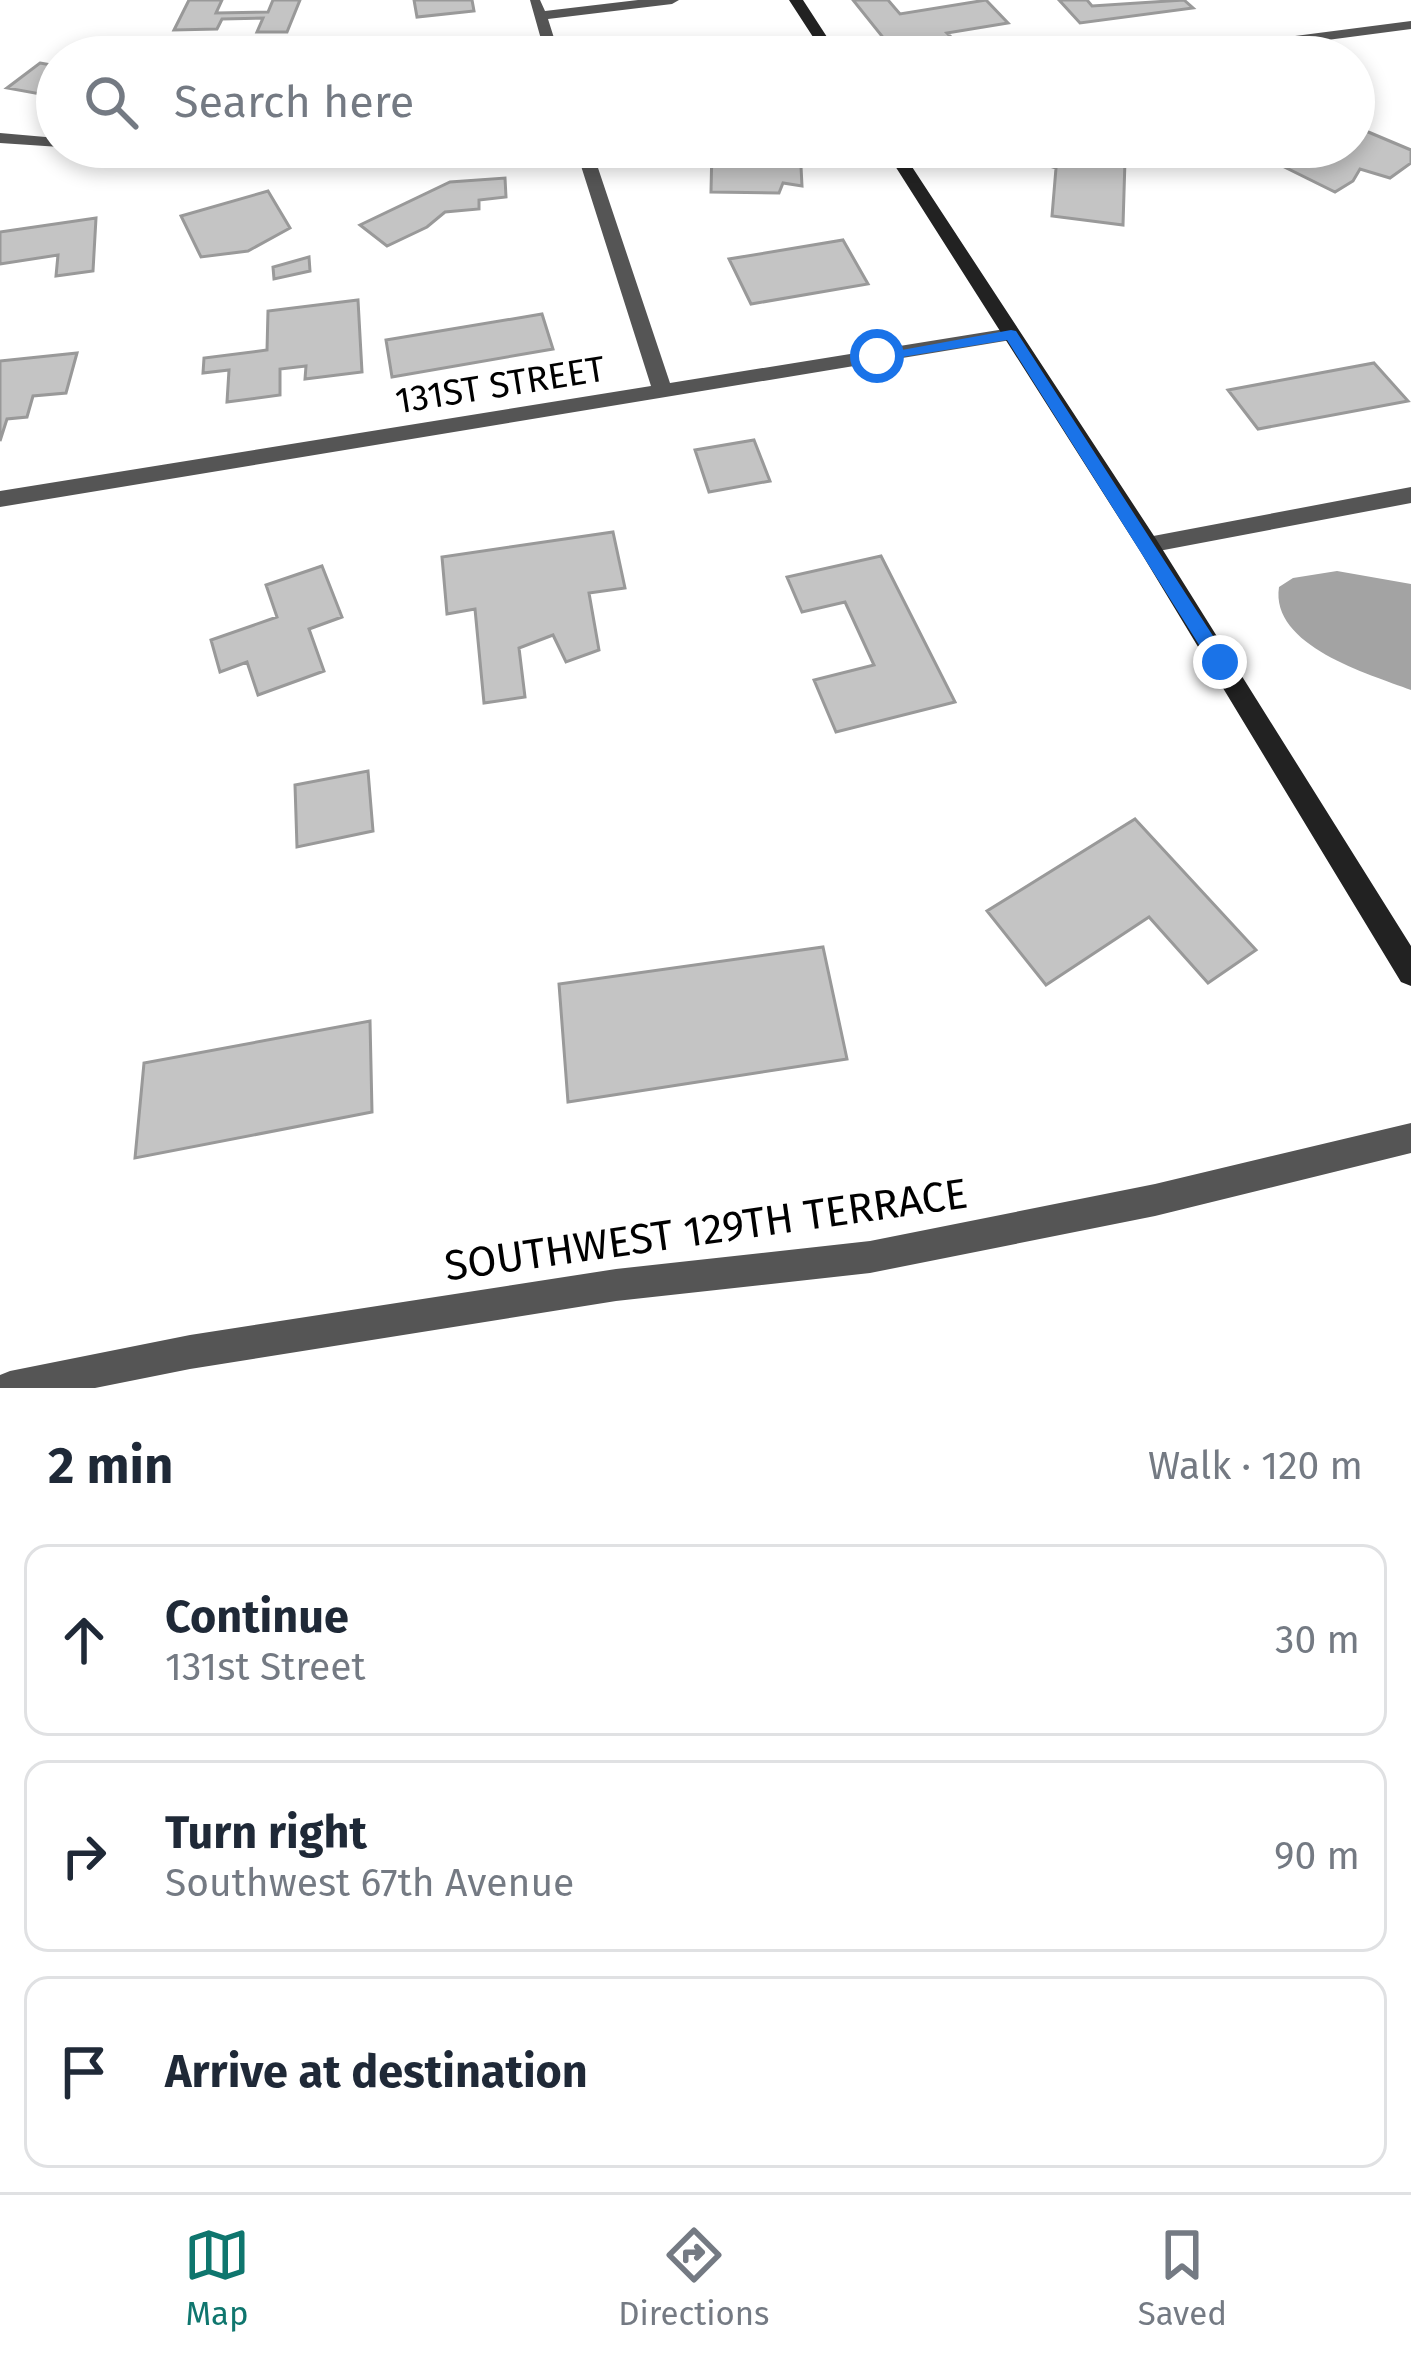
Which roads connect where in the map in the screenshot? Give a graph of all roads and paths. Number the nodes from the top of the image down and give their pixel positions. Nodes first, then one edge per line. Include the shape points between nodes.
1 (672, 0) edge
2 (796, 0) edge
3 (536, 8) edge
4 (1411, 25) edge
5 (819, 36) edge
6 (1326, 36) edge
7 (3, 141) edge
8 (36, 142) edge
9 (591, 168) edge
10 (904, 168) edge
11 (1011, 334) junction
12 (663, 392) junction
13 (1411, 495) edge
14 (0, 499) edge
15 (1148, 545) junction
16 (1411, 972) edge
17 (1411, 1138) edge
18 (10, 1388) edge

1 - 3 street
2 - 5 main road
4 - 6 street
7 - 8 street
9 - 12 street
10 - 11 main road
11 - 12 street, 131ST STREET
11 - 15 main road
12 - 14 street, 131ST STREET
13 - 15 street
15 - 16 main road
17 - 18 street, SOUTHWEST 129TH TERRACE via 870,1257 616,1285

